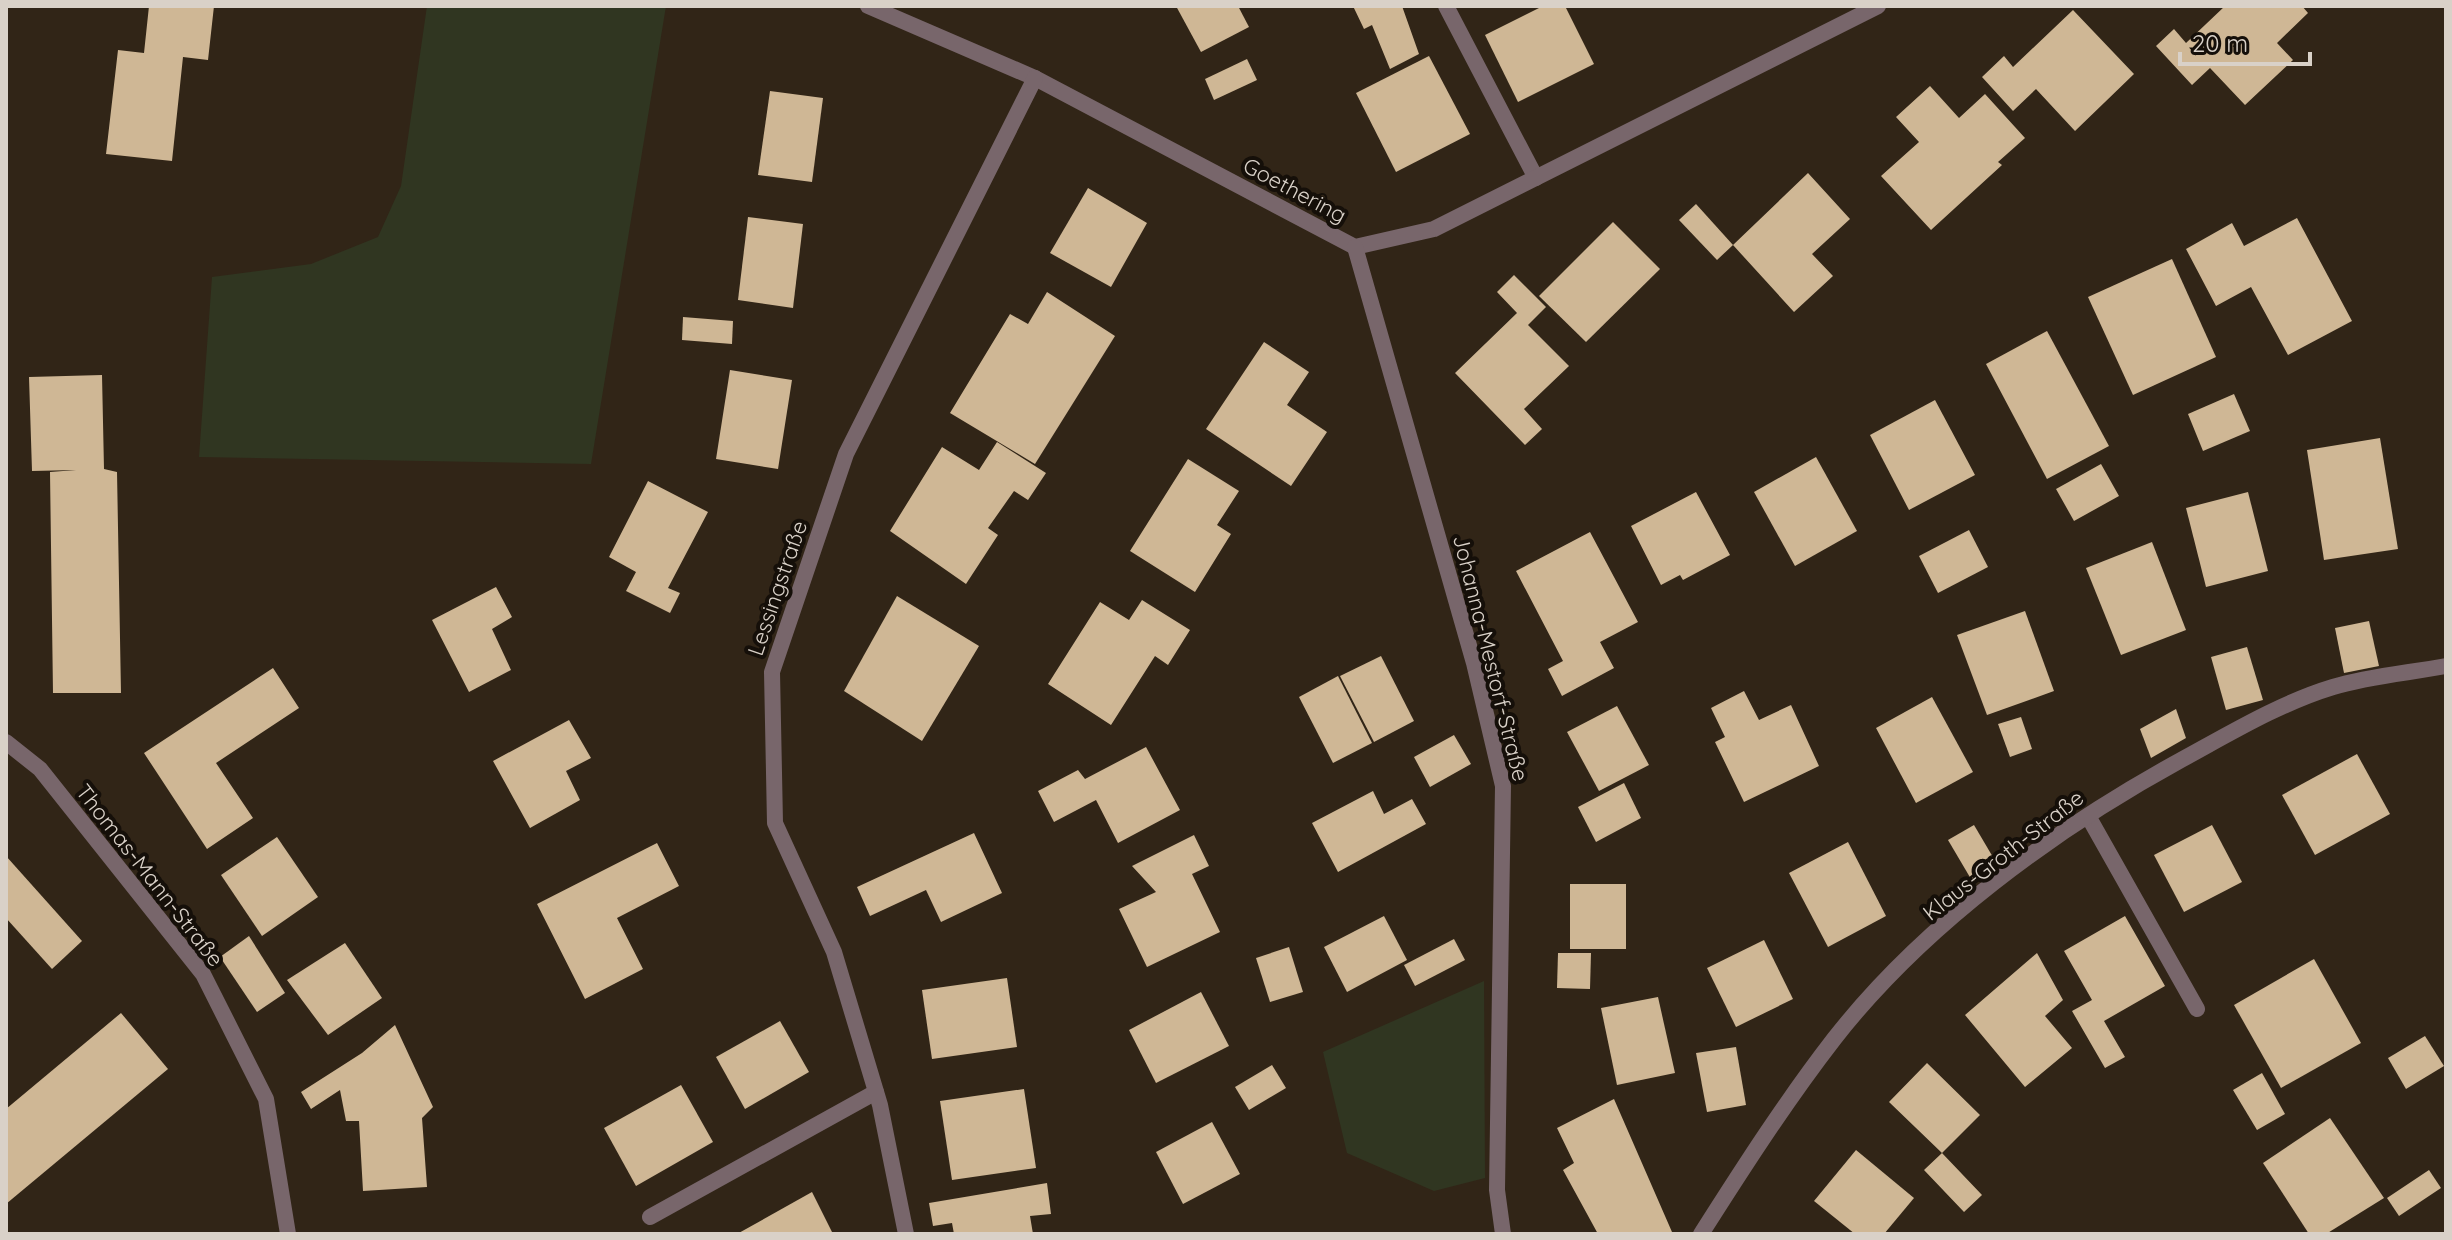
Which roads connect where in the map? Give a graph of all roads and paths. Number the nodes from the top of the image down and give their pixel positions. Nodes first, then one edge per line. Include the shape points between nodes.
1 (868, 6) edge
2 (1446, 6) edge
3 (1878, 6) edge
4 (1035, 78) junction
5 (1536, 178) junction
6 (1355, 247) junction
7 (2446, 666) edge
8 (6, 742) edge
9 (2088, 816) junction
10 (2197, 1009) dead end
11 (876, 1092) junction
12 (650, 1217) dead end
13 (288, 1234) edge
14 (906, 1234) edge
15 (1503, 1234) edge
16 (1701, 1234) edge

1 - 4 street, Goethering
2 - 5 street
3 - 5 street, Goethering
4 - 6 street, Goethering
4 - 11 street, Lessingstraße via 846,454 772,672 775,823 834,952
5 - 6 street, Goethering via 1434,229
6 - 15 street, Johanna-Mestorf-Straße via 1474,663 1503,786 1497,1190
7 - 9 street, Klaus-Groth-Straße via 2321,692 2249,722
8 - 13 street, Thomas-Mann-Straße via 40,769 203,974 266,1099
9 - 10 street
9 - 16 street, Klaus-Groth-Straße via 2006,874 1897,970 1835,1038
11 - 12 street
11 - 14 street, Lessingstraße

